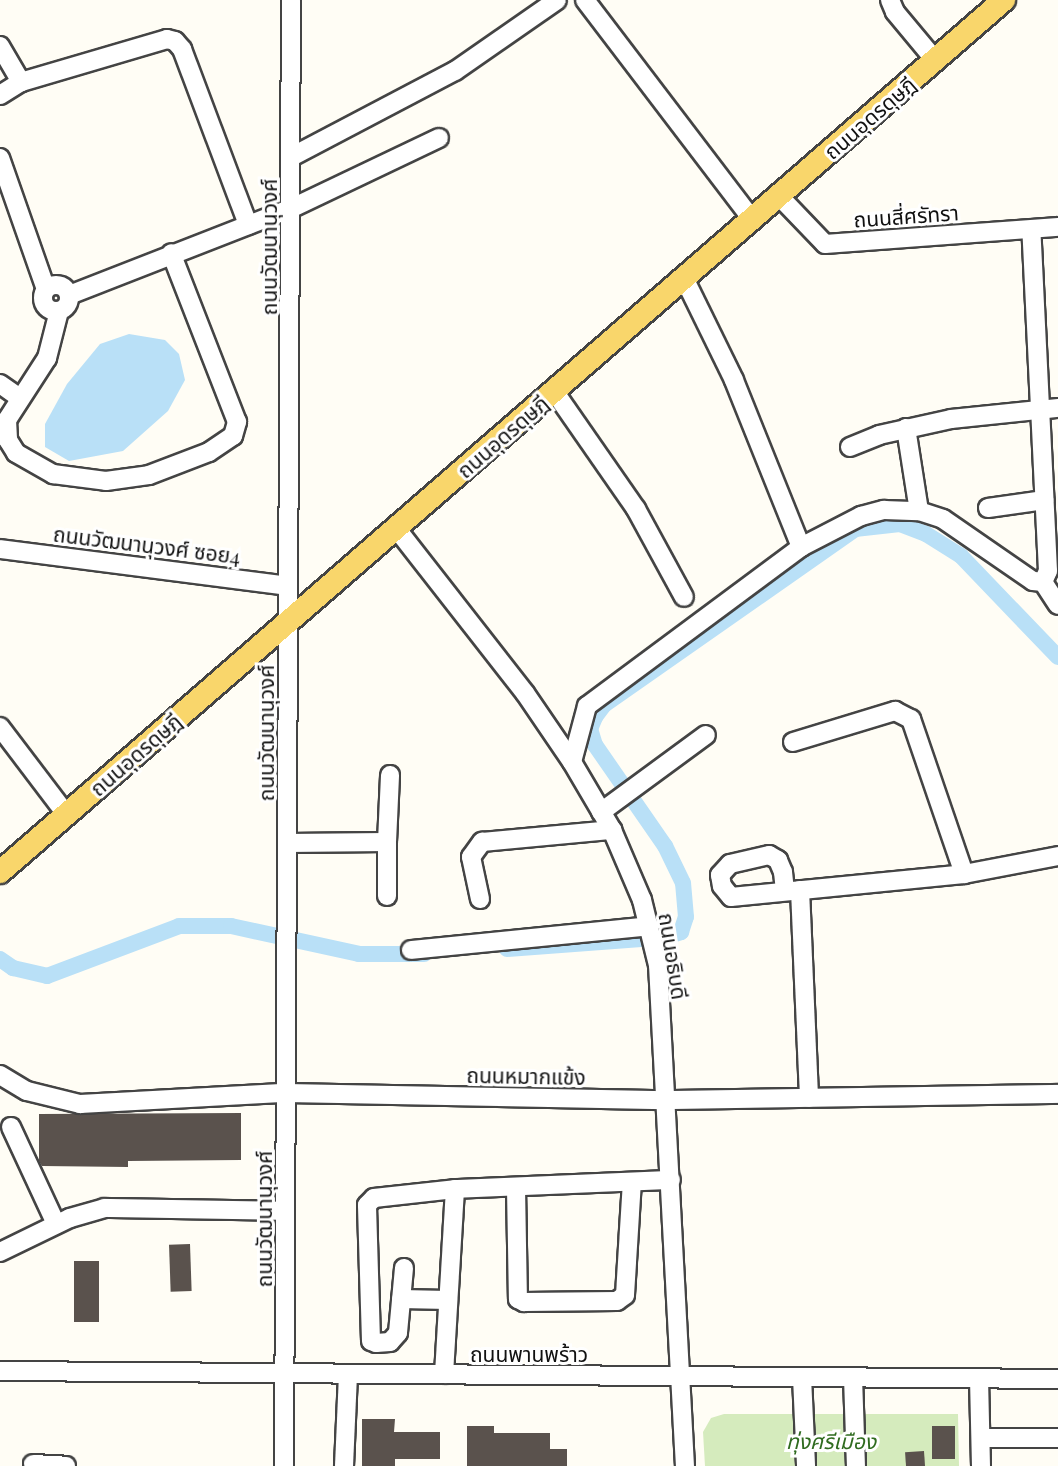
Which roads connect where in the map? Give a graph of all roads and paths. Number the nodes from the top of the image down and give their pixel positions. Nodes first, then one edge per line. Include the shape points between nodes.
1 (291, 0) edge
2 (557, 0) edge
3 (585, 0) edge
4 (890, 0) edge
5 (1004, 0) edge
6 (0, 46) edge
7 (935, 60) junction
8 (21, 82) junction
9 (0, 94) edge
10 (439, 138) dead end
11 (291, 157) junction
12 (0, 158) edge
13 (779, 196) junction
14 (290, 210) junction
15 (752, 219) junction
16 (248, 225) junction
17 (1058, 226) edge
18 (1031, 229) junction
19 (171, 253) junction
20 (684, 278) junction
21 (46, 289) junction
22 (69, 295) junction
23 (59, 311) junction
24 (0, 384) edge
25 (554, 391) junction
26 (20, 398) junction
27 (1050, 408) edge
28 (906, 428) junction
29 (850, 447) dead end
30 (1044, 500) junction
31 (988, 508) dead end
32 (919, 511) junction
33 (396, 528) junction
34 (801, 547) junction
35 (0, 549) edge
36 (1043, 582) junction
37 (288, 586) junction
38 (684, 597) dead end
39 (1058, 605) edge
40 (287, 623) junction
41 (0, 727) edge
42 (706, 735) dead end
43 (794, 742) dead end
44 (572, 762) junction
45 (390, 775) dead end
46 (601, 812) junction
47 (66, 814) junction
48 (612, 830) junction
49 (387, 842) junction
50 (287, 843) junction
51 (1058, 856) edge
52 (0, 872) edge
53 (964, 874) junction
54 (387, 896) dead end
55 (480, 899) dead end
56 (650, 926) junction
57 (411, 950) dead end
58 (0, 1075) edge
59 (286, 1093) junction
60 (1058, 1094) edge
61 (809, 1098) junction
62 (666, 1100) junction
63 (11, 1127) dead end
64 (671, 1180) junction
65 (632, 1182) junction
66 (516, 1188) junction
67 (454, 1189) junction
68 (285, 1211) junction
69 (56, 1224) junction
70 (0, 1252) edge
71 (404, 1268) dead end
72 (401, 1299) junction
73 (448, 1300) junction
74 (0, 1371) edge
75 (284, 1373) junction
76 (348, 1374) junction
77 (444, 1374) junction
78 (683, 1376) junction
79 (802, 1377) junction
80 (853, 1377) junction
81 (979, 1378) junction
82 (1058, 1379) edge
83 (981, 1438) junction
84 (1058, 1438) edge
85 (33, 1464) dead end
86 (66, 1466) edge
87 (284, 1466) edge
88 (344, 1466) edge
89 (685, 1466) edge
90 (806, 1466) edge
91 (856, 1466) edge
92 (981, 1466) edge

1 - 11 street, ถนนวัฒนานุวงศ์
2 - 11 street via 455,71
3 - 15 street
4 - 7 street via 895,12
5 - 7 main road, ถนนอุดรดุษฎี
6 - 8 street
7 - 13 main road, ถนนอุดรดุษฎี
8 - 9 street
8 - 16 street via 167,39 175,40 182,49
10 - 14 street
11 - 14 street, ถนนวัฒนานุวงศ์
12 - 21 street
13 - 15 main road, ถนนอุดรดุษฎี
13 - 18 street, ถนนสี่ศรัทรา via 825,244
14 - 16 street
14 - 37 street, ถนนวัฒนานุวงศ์
15 - 20 main road, ถนนอุดรดุษฎี
16 - 19 street
17 - 18 street, ถนนสี่ศรัทรา
18 - 27 street
19 - 22 street
19 - 26 street via 237,422 233,436 225,444 149,475 81,481 53,474 16,453 5,429
20 - 25 main road, ถนนอุดรดุษฎี
20 - 34 street via 734,380
21 - 22 street via 60,285
21 - 23 street via 44,305
22 - 23 street via 67,304
23 - 26 street via 46,358
24 - 26 street
25 - 33 main road, ถนนอุดรดุษฎี
25 - 38 street via 636,509
27 - 28 street
27 - 30 street
28 - 29 street
28 - 32 street
30 - 31 street
30 - 36 street via 1048,571
32 - 34 street via 884,510 861,516
32 - 36 street via 943,519 1033,581
33 - 40 main road, ถนนอุดรดุษฎี
33 - 44 street, ถนนอธิบดี via 525,693
34 - 44 street via 587,706
35 - 37 street, ถนนวัฒนานุวงศ์ ซอย4
36 - 39 street
37 - 40 street, ถนนวัฒนานุวงศ์
40 - 47 main road, ถนนอุดรดุษฎี
40 - 50 street, ถนนวัฒนานุวงศ์
41 - 47 street
42 - 46 street
43 - 53 street via 895,711 911,719
44 - 46 street, ถนนอธิบดี
45 - 49 street
46 - 48 street, ถนนอธิบดี
47 - 52 main road, ถนนอุดรดุษฎี
48 - 55 street via 482,842 471,857
48 - 56 street, ถนนอธิบดี via 629,864
49 - 50 street
49 - 54 street
50 - 59 street, ถนนวัฒนานุวงศ์
51 - 53 street
53 - 61 street via 792,890
56 - 57 street
56 - 62 street, ถนนอธิบดี via 658,965
58 - 59 street, ถนนหมากแข้ง via 27,1091 80,1104
59 - 62 street, ถนนหมากแข้ง
59 - 68 street, ถนนวัฒนานุวงศ์
60 - 61 street, ถนนหมากแข้ง
61 - 62 street, ถนนหมากแข้ง
62 - 64 street, ถนนอธิบดี
63 - 69 street
64 - 65 street
64 - 78 street, ถนนอธิบดี
65 - 66 street
65 - 66 street via 625,1295 617,1300 518,1299
66 - 67 street
67 - 72 street via 369,1201 371,1341 394,1340
67 - 73 street
68 - 69 street via 119,1206 89,1211
68 - 75 street, ถนนวัฒนานุวงศ์
69 - 70 street
71 - 72 street
72 - 73 street
73 - 77 street
74 - 75 street, ถนนพานพร้าว
75 - 76 street, ถนนพานพร้าว
75 - 87 street, ถนนวัฒนานุวงศ์
76 - 77 street, ถนนพานพร้าว
76 - 88 street
77 - 78 street, ถนนพานพร้าว
78 - 79 street, ถนนพานพร้าว
78 - 89 street, ถนนอธิบดี
79 - 80 street, ถนนพานพร้าว
79 - 90 street
80 - 81 street, ถนนพานพร้าว
80 - 91 street
81 - 82 street, ถนนพานพร้าว
81 - 83 street
83 - 84 street
83 - 92 street
85 - 86 street

